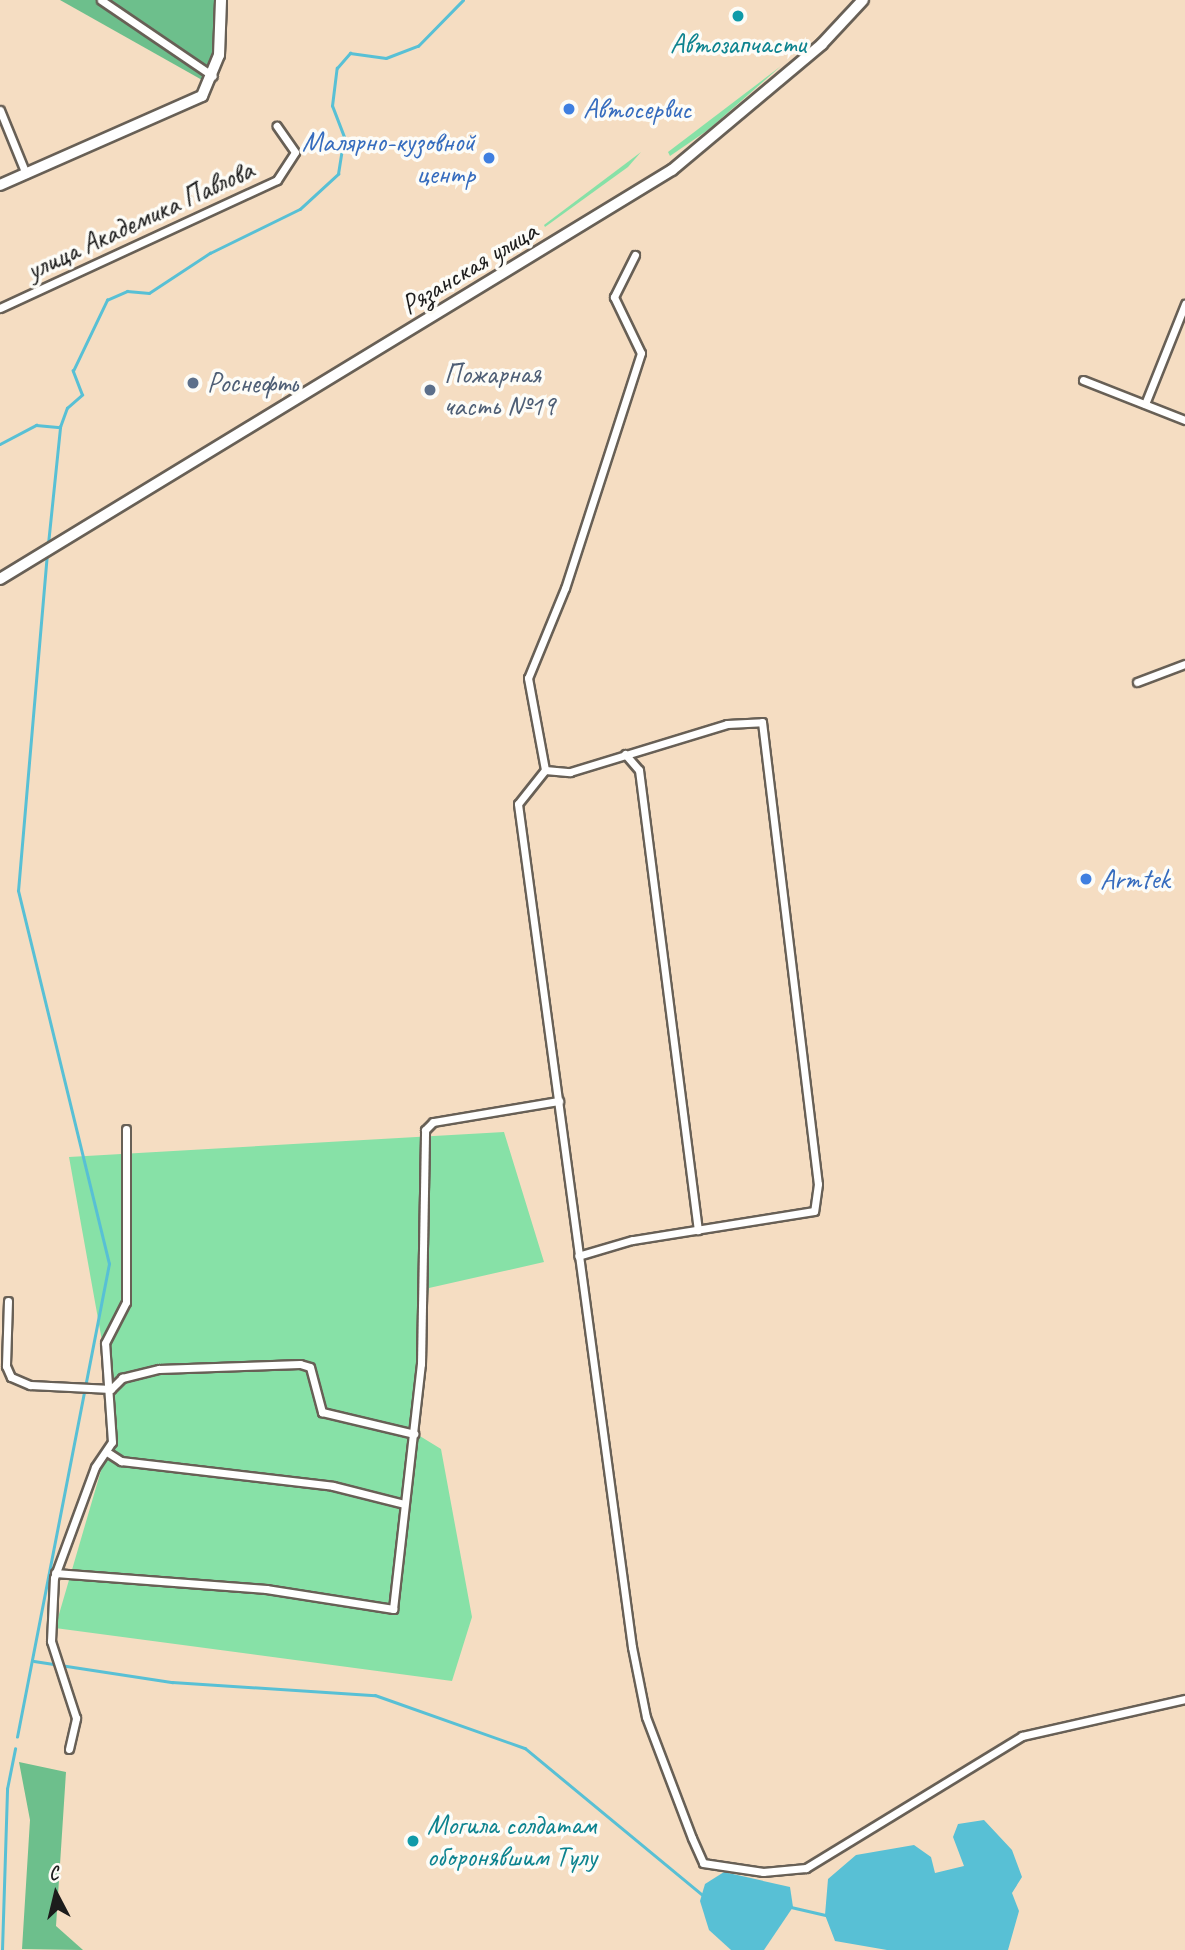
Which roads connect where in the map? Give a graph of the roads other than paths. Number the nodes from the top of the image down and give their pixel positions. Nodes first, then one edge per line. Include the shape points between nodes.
1 (101, 0) edge
2 (220, 0) edge
3 (863, 0) edge
4 (214, 76) junction
5 (0, 110) edge
6 (277, 125) dead end
7 (26, 174) junction
8 (0, 185) edge
9 (635, 255) dead end
10 (1185, 304) edge
11 (0, 308) edge
12 (1083, 380) dead end
13 (1145, 404) junction
14 (1185, 420) edge
15 (0, 579) edge
16 (1185, 664) edge
17 (1137, 682) dead end
18 (625, 754) junction
19 (545, 770) junction
20 (559, 1101) junction
21 (126, 1129) dead end
22 (698, 1230) junction
23 (578, 1256) junction
24 (8, 1301) dead end
25 (111, 1389) junction
26 (414, 1434) junction
27 (107, 1452) junction
28 (404, 1504) junction
29 (55, 1573) junction
30 (1185, 1699) edge
31 (69, 1749) dead end

1 - 4 street
2 - 4 street
3 - 15 main road, Рязанская улица via 822,44 672,170
4 - 7 street via 202,96 160,118
5 - 7 street
6 - 11 street, улица Академика Павлова via 295,152 277,180
7 - 8 street
9 - 19 street via 614,297 641,353 565,588 528,678
10 - 13 street
12 - 13 street
13 - 14 street
16 - 17 street
18 - 19 street via 570,772
18 - 22 street via 639,770
18 - 22 street via 754,718 762,722 819,1199 814,1211
19 - 20 street via 518,804
20 - 23 street
20 - 26 street via 433,1122 425,1130 424,1307
21 - 25 street via 126,1302 105,1342
22 - 23 street
23 - 30 street via 643,1705 703,1863 763,1872 806,1868 1022,1736
24 - 25 street via 6,1366 11,1377 30,1385
25 - 26 street via 122,1378 159,1369 300,1364 310,1367 322,1412
25 - 27 street via 115,1416
26 - 28 street
27 - 28 street via 121,1461 333,1486
27 - 29 street via 95,1467
28 - 29 street via 396,1600 390,1611 266,1589
29 - 31 street via 50,1631 76,1718

